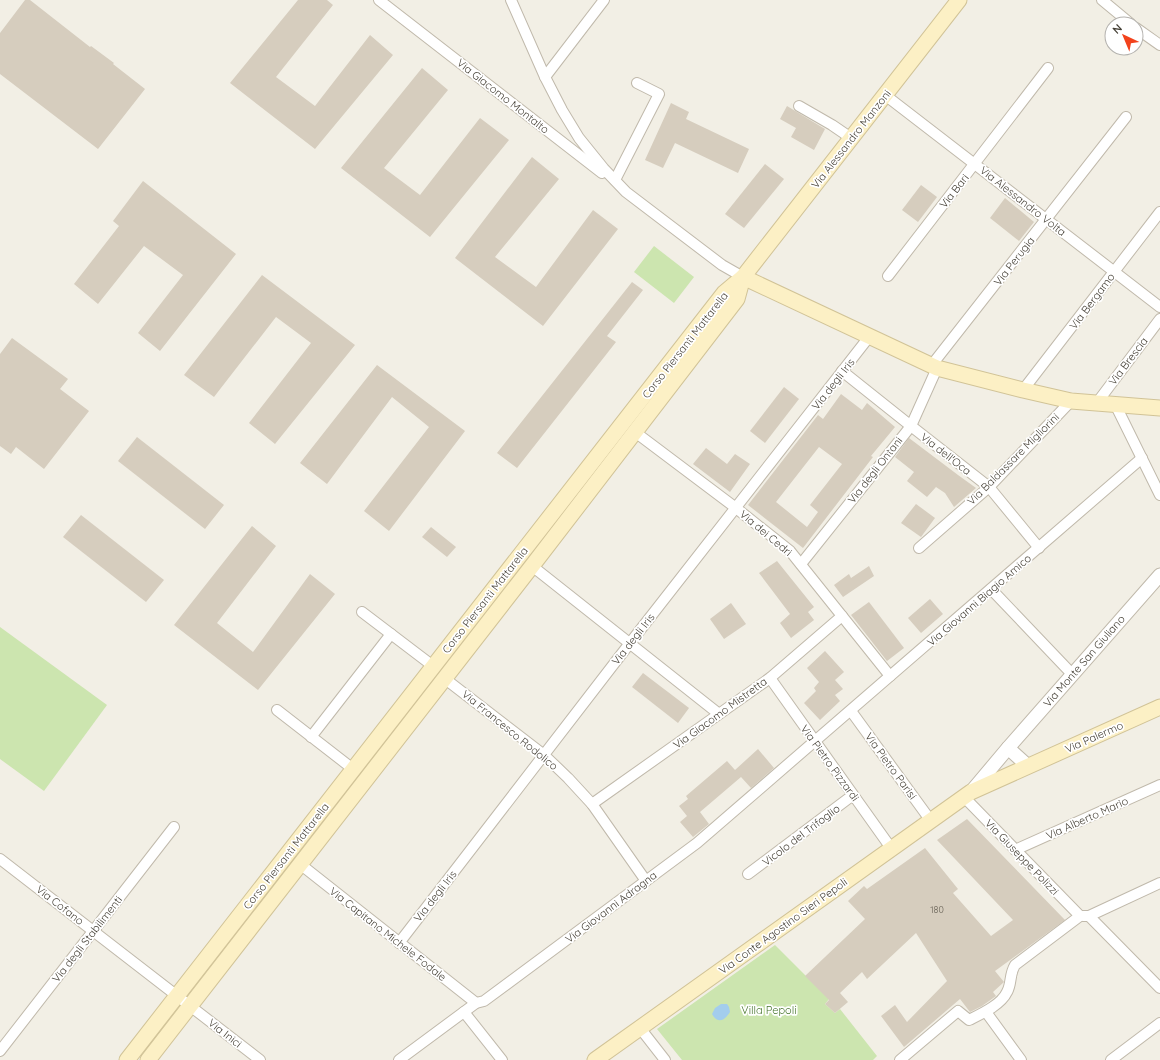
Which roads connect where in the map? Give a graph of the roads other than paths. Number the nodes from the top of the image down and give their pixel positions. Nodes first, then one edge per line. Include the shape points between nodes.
1 (379, 0) edge
2 (512, 0) edge
3 (604, 0) edge
4 (959, 0) edge
5 (1102, 0) edge
6 (1121, 16) edge
7 (1144, 34) edge
8 (1160, 45) edge
9 (1048, 68) dead end
10 (545, 77) junction
11 (637, 83) dead end
12 (885, 95) junction
13 (799, 106) dead end
14 (1126, 117) dead end
15 (851, 138) junction
16 (975, 163) junction
17 (615, 180) junction
18 (626, 192) junction
19 (1160, 212) edge
20 (1046, 219) junction
21 (1114, 272) junction
22 (888, 276) dead end
23 (743, 277) junction
24 (1160, 307) edge
25 (1160, 319) edge
26 (869, 336) junction
27 (934, 367) junction
28 (842, 371) junction
29 (1023, 390) junction
30 (1070, 401) junction
31 (1096, 404) junction
32 (1116, 406) junction
33 (1160, 408) edge
34 (910, 426) junction
35 (635, 432) junction
36 (1142, 458) junction
37 (591, 464) junction
38 (603, 473) junction
39 (989, 487) junction
40 (1160, 495) edge
41 (736, 508) junction
42 (919, 548) dead end
43 (1039, 548) junction
44 (801, 564) junction
45 (532, 566) junction
46 (1160, 575) edge
47 (991, 589) junction
48 (362, 612) dead end
49 (842, 616) junction
50 (391, 634) junction
51 (630, 644) junction
52 (433, 666) junction
53 (1072, 674) junction
54 (890, 676) junction
55 (444, 678) junction
56 (770, 678) junction
57 (1160, 707) edge
58 (277, 710) dead end
59 (850, 711) junction
60 (719, 714) junction
61 (311, 737) junction
62 (815, 741) junction
63 (1008, 748) junction
64 (544, 755) junction
65 (1028, 766) junction
66 (353, 770) junction
67 (1160, 785) edge
68 (967, 794) junction
69 (853, 795) junction
70 (592, 804) junction
71 (930, 821) junction
72 (174, 827) dead end
73 (891, 848) junction
74 (1015, 850) junction
75 (0, 859) edge
76 (300, 864) junction
77 (748, 874) dead end
78 (646, 881) junction
79 (1160, 883) edge
80 (1085, 916) junction
81 (93, 931) junction
82 (399, 943) junction
83 (1160, 988) edge
84 (177, 996) junction
85 (476, 1004) junction
86 (190, 1006) junction
87 (464, 1012) junction
88 (986, 1012) junction
89 (1160, 1023) edge
90 (640, 1028) junction
91 (0, 1051) edge
92 (127, 1060) edge
93 (148, 1060) edge
94 (260, 1060) edge
95 (398, 1060) edge
96 (502, 1060) edge
97 (595, 1060) edge
98 (663, 1060) edge
99 (900, 1060) edge
100 (1021, 1060) edge
101 (1111, 1060) edge

1 - 18 street, Via Giacomo Montalto
2 - 10 street
3 - 10 street
4 - 12 main road, Via Alessandro Manzoni
5 - 6 street
7 - 8 street
9 - 16 street, Via Bari
10 - 17 street via 579,138
11 - 17 street via 659,94
12 - 15 main road, Via Alessandro Manzoni
12 - 16 street, Via Alessandro Volta
13 - 15 street
14 - 20 street, Via Perugia
15 - 23 main road, Via Alessandro Manzoni
16 - 20 street, Via Alessandro Volta
16 - 22 street, Via Bari
17 - 18 street
18 - 23 street via 722,265
19 - 21 street, Via Bergamo
20 - 21 street, Via Alessandro Volta
20 - 27 street, Via Perugia
21 - 24 street, Via Alessandro Volta
21 - 29 street, Via Bergamo
23 - 26 main road
23 - 35 main road, Corso Piersanti Mattarella via 737,300
23 - 37 main road, Corso Piersanti Mattarella via 724,293
25 - 31 street, Via Brescia
26 - 27 main road
26 - 28 street, Via degli Iris
27 - 29 main road
27 - 34 street, Via degli Ontani
28 - 34 street, Via dell'Oca
28 - 41 street, Via degli Iris
29 - 30 main road
30 - 31 main road
30 - 39 street, Via Baldassare Migliorini
31 - 32 main road
32 - 33 main road
32 - 36 street
34 - 39 street, Via dell'Oca
34 - 44 street, Via degli Ontani
35 - 38 main road, Corso Piersanti Mattarella
35 - 41 street, Via dei Cedri
36 - 40 street
36 - 43 street, Via Giovanni Biagio Amico
37 - 38 street
37 - 52 main road, Corso Piersanti Mattarella
38 - 45 main road, Corso Piersanti Mattarella
39 - 42 street, Via Baldassare Migliorini
39 - 43 street, Via dell'Oca
41 - 44 street, Via dei Cedri via 790,551
41 - 51 street, Via degli Iris
43 - 47 street, Via Giovanni Biagio Amico
44 - 49 street, Via dei Cedri
45 - 51 street
45 - 55 main road, Corso Piersanti Mattarella
46 - 53 street, Via Monte San Giuliano
47 - 53 street
47 - 54 street, Via Giovanni Biagio Amico
48 - 50 street
49 - 54 street, Via dei Cedri
49 - 56 street, Via Giacomo Mistretta
50 - 52 street
50 - 61 street
51 - 60 street
51 - 64 street, Via degli Iris
52 - 66 main road, Corso Piersanti Mattarella
53 - 63 street, Via Monte San Giuliano
54 - 59 street, Via Giovanni Biagio Amico
55 - 64 street, Via Francesco Rodolico
55 - 76 main road, Corso Piersanti Mattarella
56 - 60 street, Via Giacomo Mistretta
56 - 62 street, Via Pietro Pizzardi
57 - 65 main road, Via Palermo
58 - 61 street
59 - 62 street, Via Giovanni Biagio Amico
59 - 71 street, Via Pietro Parisi
60 - 70 street, Via Giacomo Mistretta
61 - 66 street
62 - 69 street, Via Pietro Pizzardi
62 - 78 street, Via Giovanni Adragna via 697,843
63 - 65 street
63 - 68 street, Via Conte Agostino Sieri Pepoli
64 - 70 street, Via Francesco Rodolico
64 - 82 street, Via degli Iris
65 - 68 main road, Via Conte Agostino Sieri Pepoli
66 - 84 main road, Corso Piersanti Mattarella
67 - 74 street, Via Alberto Mario
68 - 71 main road, Via Conte Agostino Sieri Pepoli
68 - 74 street, Via Giuseppe Polizzi
69 - 73 street, Via Pietro Pizzardi
69 - 77 street, Vicolo del Trifoglio
70 - 78 street, Via Francesco Rodolico
71 - 73 main road, Via Conte Agostino Sieri Pepoli
72 - 81 street, Via degli Stabilimenti
73 - 90 main road, Via Conte Agostino Sieri Pepoli
74 - 80 street, Via Giuseppe Polizzi
75 - 81 street, Via Cofano
76 - 82 street, Via Capitano Michele Fodale
76 - 86 main road, Corso Piersanti Mattarella
78 - 85 street, Via Giovanni Adragna via 484,1001
79 - 80 street
80 - 83 street, Via Giuseppe Polizzi
80 - 88 street via 1015,965 1008,991 1002,1000
81 - 84 street, Via Cofano
81 - 91 street, Via degli Stabilimenti
82 - 85 street, Via Capitano Michele Fodale
84 - 86 street, Via Cofano
84 - 92 main road, Corso Piersanti Mattarella
85 - 87 street, Via Giovanni Adragna
86 - 93 main road, Corso Piersanti Mattarella
86 - 94 street, Via Inici
87 - 95 street, Via Giovanni Adragna
87 - 96 street
88 - 99 street via 969,1020 958,1011
88 - 100 street
89 - 101 street
90 - 97 main road, Via Conte Agostino Sieri Pepoli
90 - 98 street

